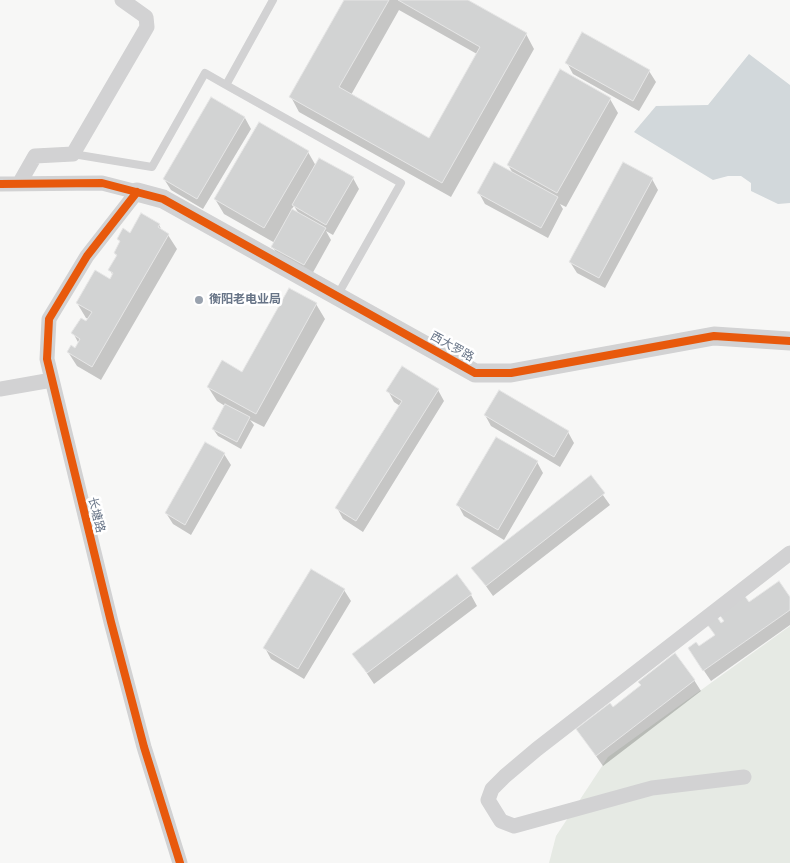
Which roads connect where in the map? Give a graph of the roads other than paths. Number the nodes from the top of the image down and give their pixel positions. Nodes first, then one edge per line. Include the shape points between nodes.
1 (122, 0) edge
2 (273, 0) edge
3 (226, 85) junction
4 (73, 154) junction
5 (0, 184) edge
6 (19, 184) junction
7 (137, 192) junction
8 (337, 296) junction
9 (790, 341) edge
10 (52, 380) junction
11 (0, 389) edge
12 (790, 553) edge
13 (744, 778) dead end
14 (180, 863) edge

1 - 4 street via 146,17 147,26
2 - 3 lane
3 - 4 lane via 205,73 152,167
3 - 8 lane via 401,183
4 - 6 street via 35,156
5 - 6 street
6 - 7 street via 102,183
7 - 8 street, 西大罗路 via 162,199
7 - 10 street, 长塘路 via 87,256 49,319 47,359
8 - 9 street, 西大罗路 via 475,372 511,373 714,336
10 - 11 street
10 - 14 street, 长塘路 via 113,632
12 - 13 street via 537,749 492,789 488,800 501,821 514,826 652,788

